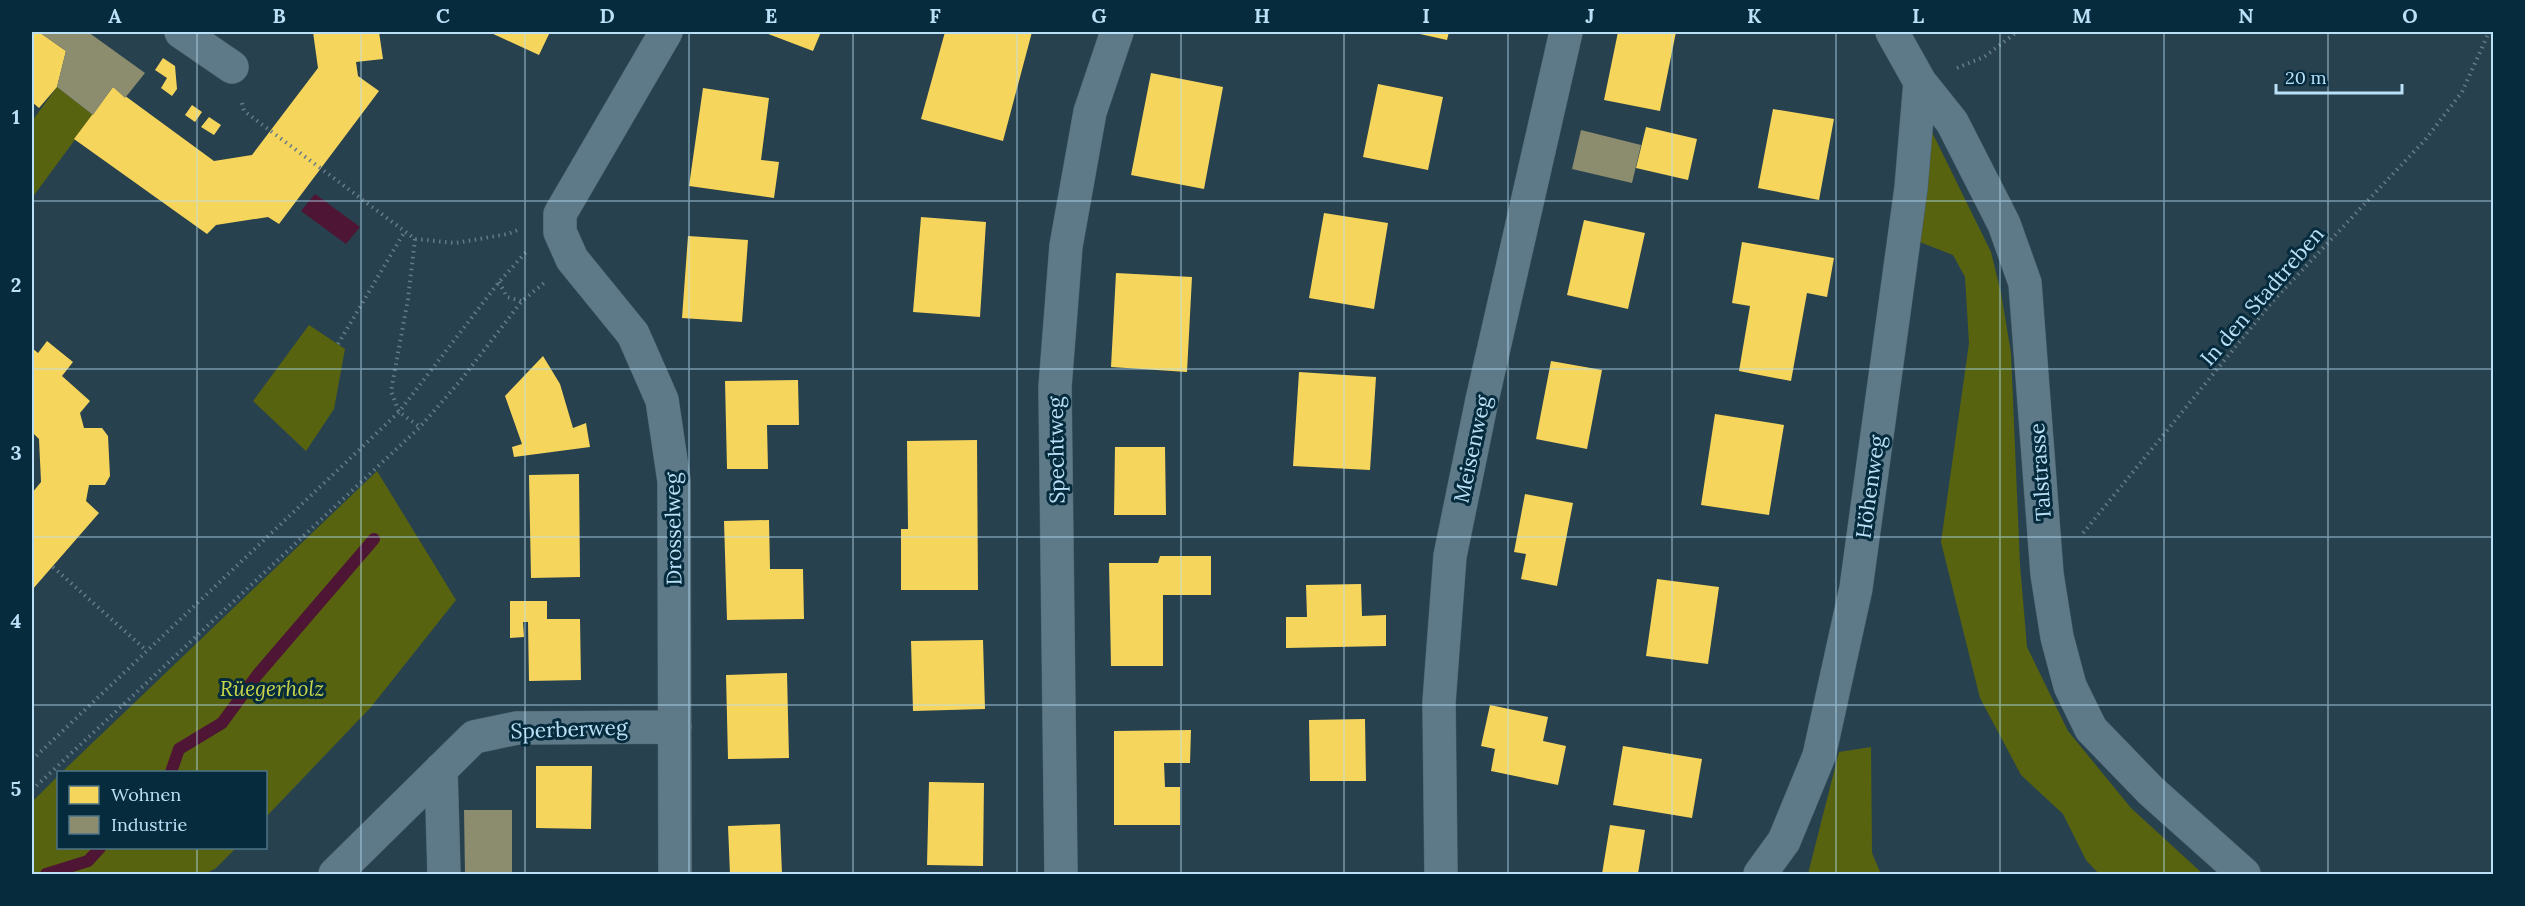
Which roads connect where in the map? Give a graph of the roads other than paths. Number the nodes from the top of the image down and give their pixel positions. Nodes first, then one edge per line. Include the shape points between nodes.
1 (182, 32) edge
2 (666, 32) edge
3 (1117, 32) edge
4 (1566, 32) edge
5 (1892, 32) edge
6 (232, 67) road end
7 (1920, 82) junction
8 (675, 727) junction
9 (441, 769) junction
10 (335, 874) edge
11 (444, 874) edge
12 (675, 874) edge
13 (1061, 874) edge
14 (1441, 874) edge
15 (1760, 874) edge
16 (2244, 874) edge

1 - 6 street
2 - 8 street, Drosselweg via 560,214 560,232 572,259 633,334 662,400 674,482
3 - 13 street, Spechtweg via 1090,112 1066,246 1056,375
4 - 14 street, Meisenweg via 1450,556 1439,702
5 - 7 street, Talstrasse
7 - 15 street, Höhenweg via 1911,188 1856,588 1819,756 1784,841
7 - 16 street, Talstrasse via 1952,122 2004,224 2025,283 2046,574 2070,686 2091,729 2151,791
8 - 9 street, Sperberweg via 517,728 474,737
8 - 12 street, Drosselweg
9 - 10 street, Sperberweg
9 - 11 street

